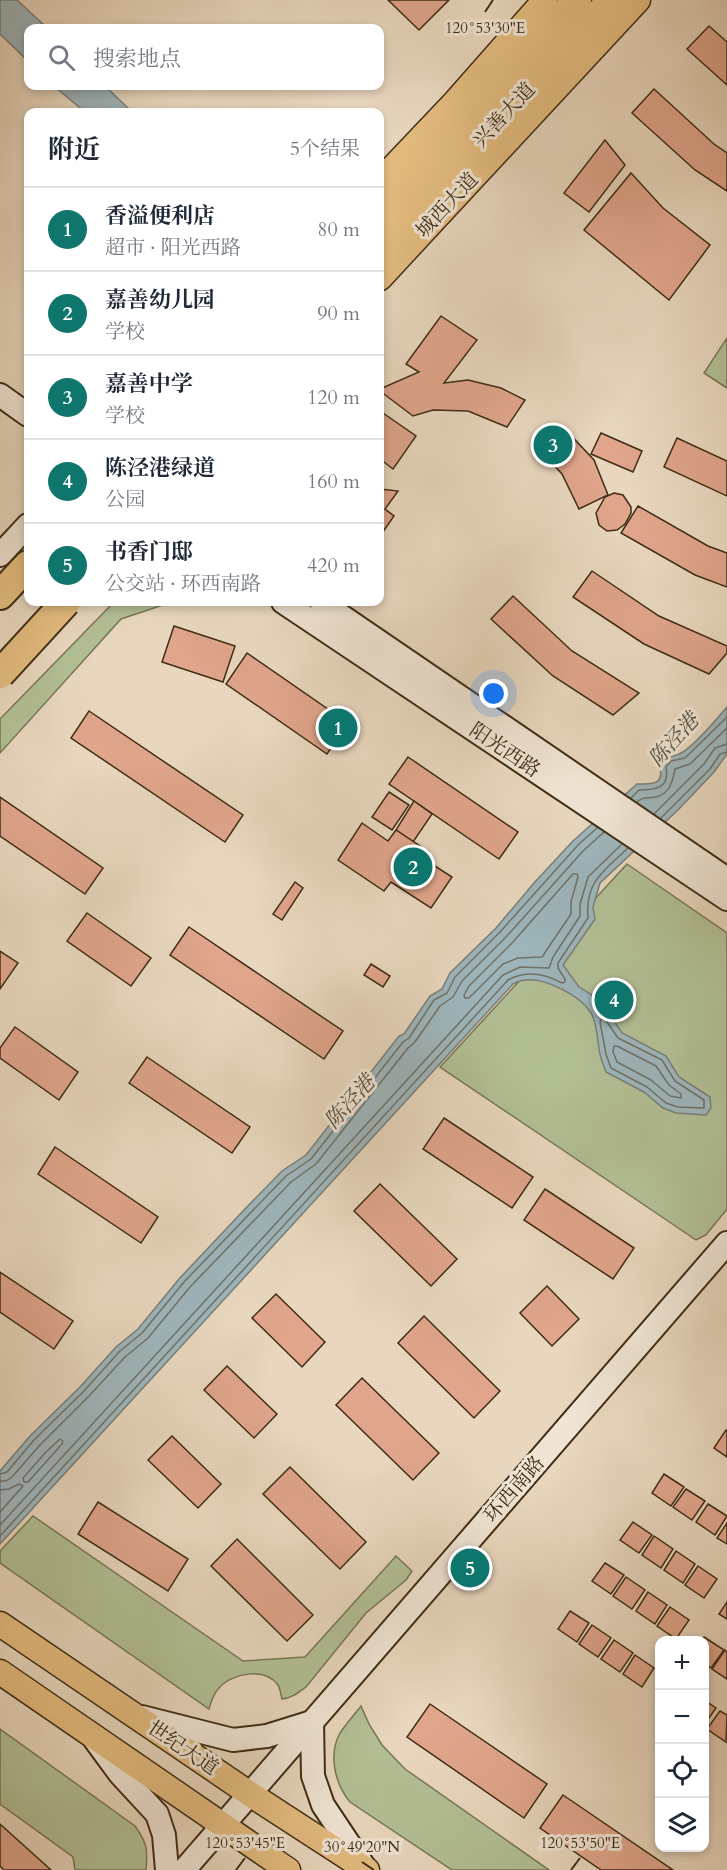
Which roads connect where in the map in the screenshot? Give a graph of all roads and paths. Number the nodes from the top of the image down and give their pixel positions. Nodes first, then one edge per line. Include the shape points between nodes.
1 (545, 0) edge
2 (577, 0) edge
3 (612, 0) edge
4 (638, 0) edge
5 (384, 177) edge
6 (388, 220) edge
7 (384, 240) edge
8 (384, 274) edge
9 (0, 395) edge
10 (24, 412) edge
11 (24, 529) edge
12 (0, 555) edge
13 (24, 569) edge
14 (24, 583) edge
15 (0, 595) edge
16 (62, 606) edge
17 (69, 606) edge
18 (289, 606) edge
19 (327, 606) edge
20 (0, 610) edge
21 (0, 672) edge
22 (602, 804) junction
23 (659, 843) junction
24 (727, 879) edge
25 (727, 899) edge
26 (727, 1243) edge
27 (0, 1624) edge
28 (0, 1672) edge
29 (133, 1714) junction
30 (312, 1722) junction
31 (91, 1734) junction
32 (250, 1794) junction
33 (223, 1825) junction
34 (366, 1869) edge
35 (167, 1870) edge
36 (184, 1870) edge
37 (288, 1870) edge

1 - 5 main road
2 - 6 highway, 兴善大道
3 - 6 highway, 兴善大道
4 - 8 main road, 城西大道
6 - 7 highway
9 - 10 street
11 - 12 street
13 - 15 highway
14 - 20 main road
16 - 21 highway, bridge
17 - 21 main road
18 - 22 street, 阳光西路
19 - 22 street
22 - 23 street, 阳光西路
23 - 24 street, 阳光西路
23 - 25 street, 阳光西路
26 - 30 street, 环西南路
27 - 29 main road, 世纪大道
28 - 31 main road, 世纪大道
29 - 30 street via 233,1740 267,1736
29 - 32 main road, 世纪大道
30 - 32 street, 环西南路
30 - 34 street via 313,1776 323,1804
31 - 33 main road, 世纪大道
31 - 35 street via 120,1774 157,1814 164,1835
32 - 33 street, 环西南路
32 - 34 main road, 世纪大道
33 - 36 street, 环西南路
33 - 37 main road, 世纪大道

